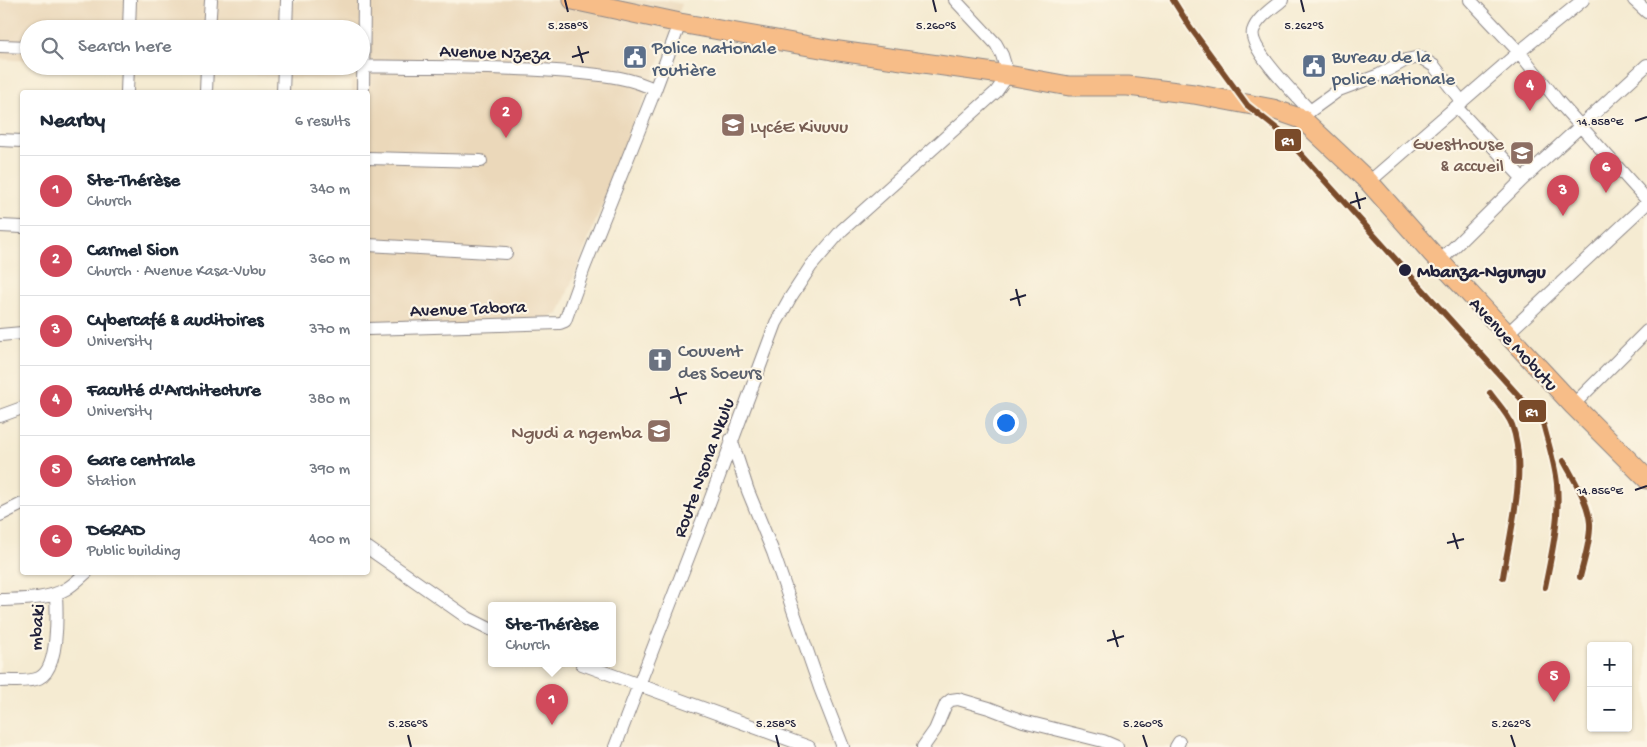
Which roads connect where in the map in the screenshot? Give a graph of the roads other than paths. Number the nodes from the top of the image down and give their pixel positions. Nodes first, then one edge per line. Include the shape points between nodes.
1 (130, 0) edge
2 (211, 0) edge
3 (287, 0) edge
4 (364, 0) edge
5 (573, 0) edge
6 (955, 0) edge
7 (1282, 0) edge
8 (1470, 0) edge
9 (1583, 0) edge
10 (1634, 0) edge
11 (1647, 12) edge
12 (129, 20) edge
13 (210, 20) edge
14 (286, 20) edge
15 (363, 20) edge
16 (680, 23) junction
17 (0, 46) edge
18 (20, 47) edge
19 (1519, 52) junction
20 (1647, 65) edge
21 (370, 66) edge
22 (128, 75) edge
23 (207, 75) edge
24 (284, 75) edge
25 (362, 75) edge
26 (1008, 75) junction
27 (127, 90) edge
28 (206, 90) edge
29 (283, 90) edge
30 (363, 90) edge
31 (655, 90) junction
32 (1459, 104) junction
33 (1306, 115) junction
34 (1580, 126) junction
35 (0, 140) edge
36 (20, 141) edge
37 (370, 158) edge
38 (481, 161) dead end
39 (1523, 179) junction
40 (1369, 182) junction
41 (1647, 201) edge
42 (0, 226) edge
43 (20, 227) edge
44 (370, 245) edge
45 (506, 253) dead end
46 (1440, 262) junction
47 (370, 329) edge
48 (1647, 331) edge
49 (20, 333) edge
50 (1507, 334) junction
51 (0, 335) edge
52 (1574, 405) junction
53 (20, 409) edge
54 (0, 416) edge
55 (731, 439) junction
56 (1640, 463) edge
57 (1647, 479) edge
58 (20, 505) edge
59 (0, 515) edge
60 (370, 549) edge
61 (83, 575) edge
62 (56, 594) junction
63 (0, 600) edge
64 (488, 628) edge
65 (590, 667) edge
66 (0, 680) edge
67 (638, 685) junction
68 (615, 747) edge
69 (809, 747) edge
70 (843, 747) edge
71 (923, 747) edge
72 (1117, 747) edge

1 - 12 street
2 - 13 street
3 - 14 street
4 - 15 street
5 - 16 highway
6 - 26 street via 996,44
7 - 33 street via 1258,22 1252,39
8 - 19 street
9 - 19 street
10 - 11 street
16 - 26 highway via 832,50
16 - 31 street
17 - 18 street
19 - 32 street
19 - 34 street
20 - 34 street
21 - 31 street, Avenue Nzeza via 537,70 600,75
22 - 27 street
23 - 28 street
24 - 29 street
25 - 30 street
26 - 33 highway via 1069,86 1128,86 1194,94
26 - 55 street, Route Nsona Nkulu via 996,92 842,230 811,266 776,323
31 - 47 street, Avenue Tabora via 566,320 560,323
32 - 33 street via 1434,66 1420,57 1406,60 1379,75 1339,90
32 - 39 street
32 - 40 street
33 - 40 highway, Avenue Mobutu
34 - 39 street
34 - 41 street
35 - 36 street
37 - 38 street
39 - 46 street
40 - 46 highway, Avenue Mobutu
41 - 50 street
42 - 43 street
44 - 45 street
46 - 50 highway, Avenue Mobutu
48 - 52 street
49 - 51 street
50 - 52 highway, Avenue Mobutu
52 - 56 highway, Avenue Mobutu
53 - 54 street
55 - 67 street, Route Nsona Nkulu
55 - 70 street
56 - 57 highway, Avenue Mobutu
58 - 59 street
60 - 64 street via 468,618
61 - 62 street
62 - 63 street
62 - 66 street, mbaki via 51,666 46,674 38,679
65 - 67 street
67 - 68 street, Route Nsona Nkulu
67 - 69 street
71 - 72 street via 935,730 946,704 958,699

